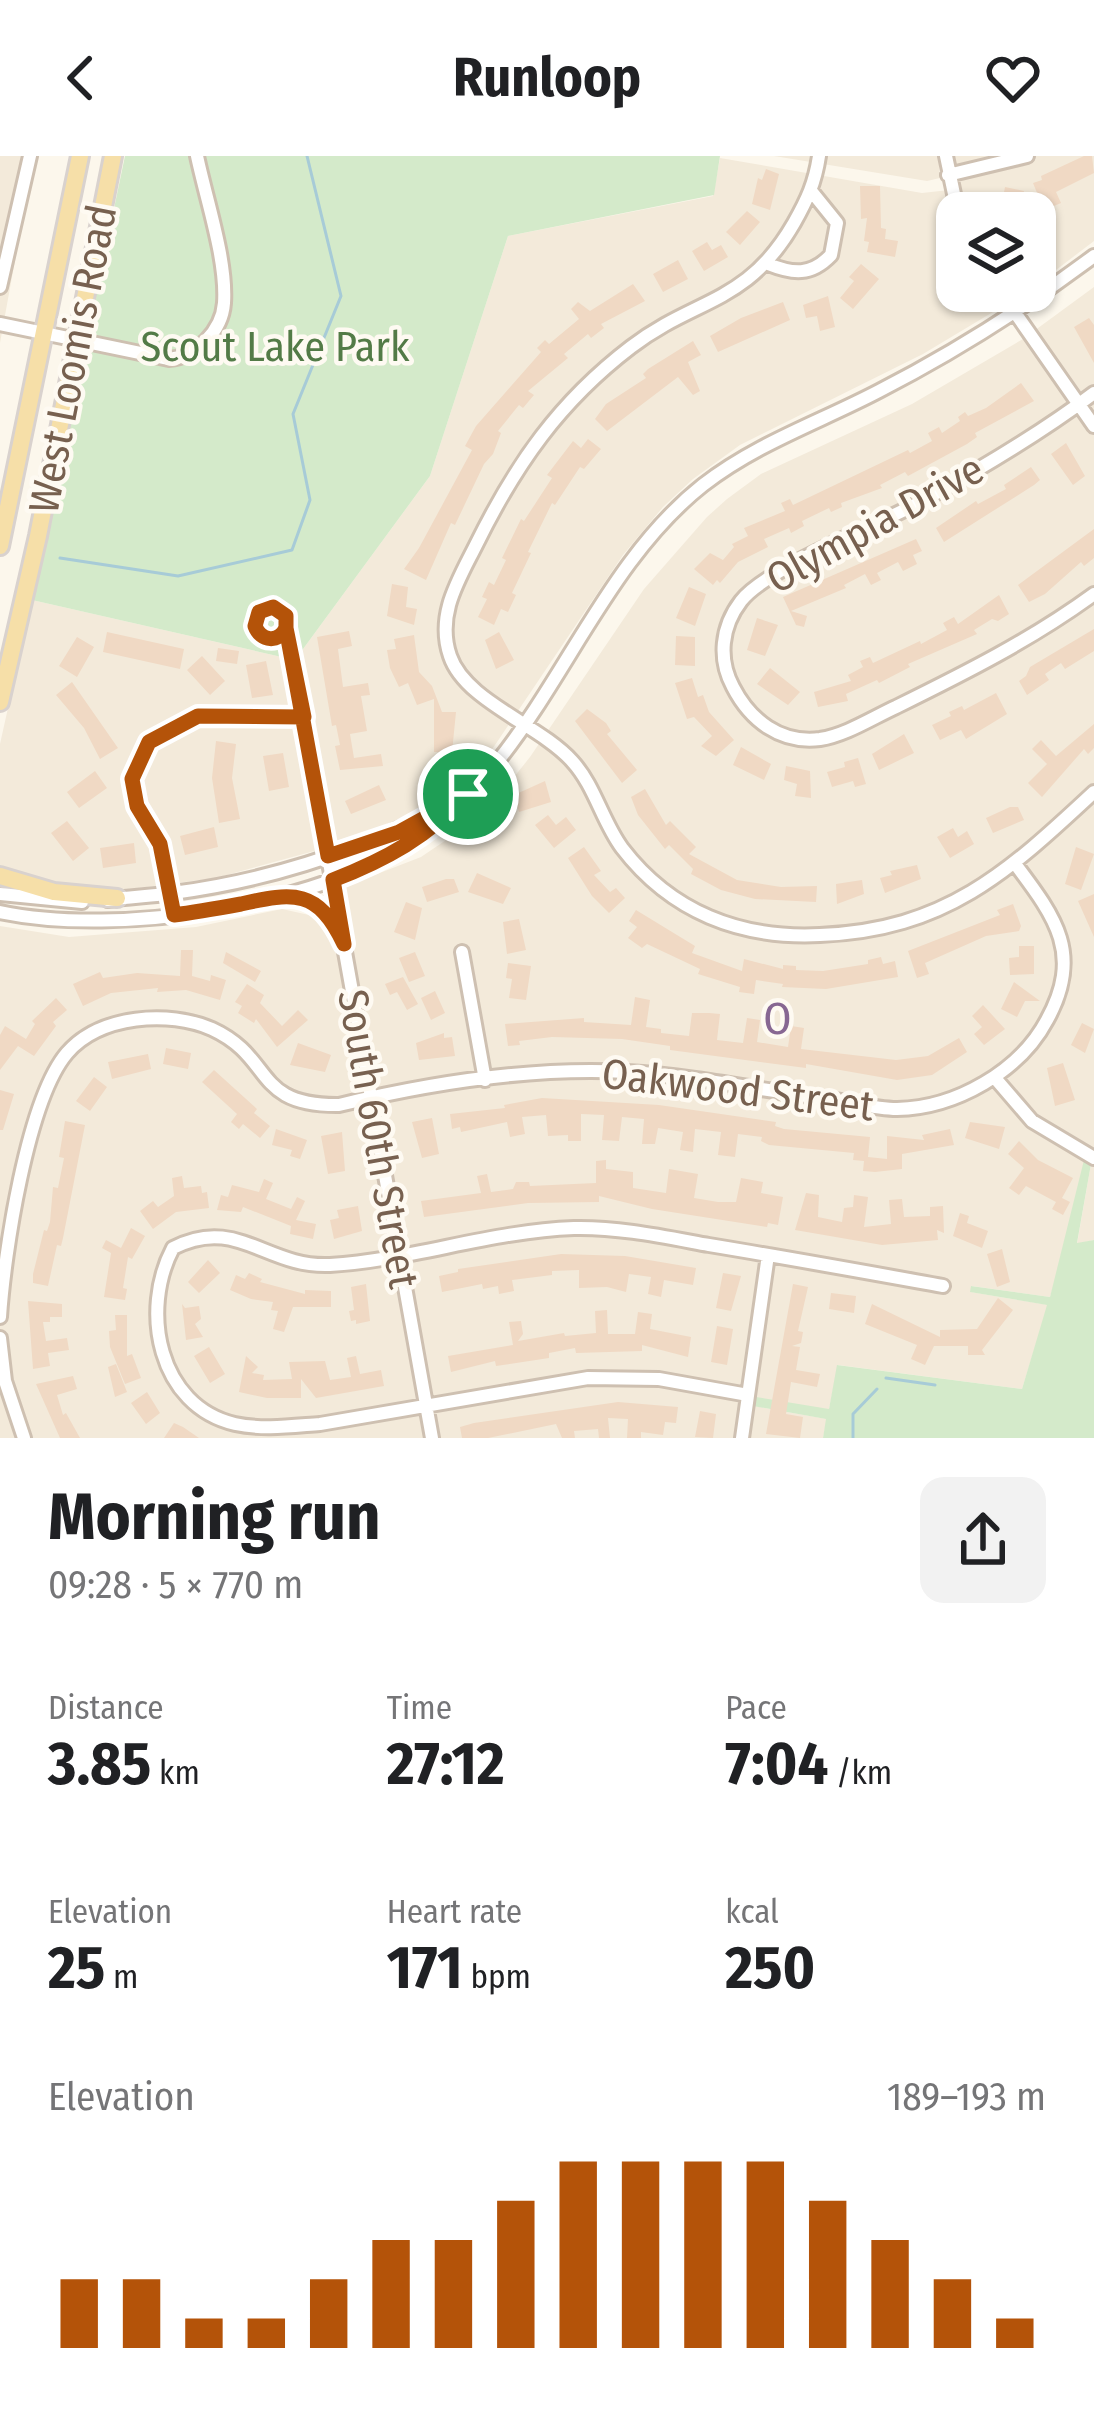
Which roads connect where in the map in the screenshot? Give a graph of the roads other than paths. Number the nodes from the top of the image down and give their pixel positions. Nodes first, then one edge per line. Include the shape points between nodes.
1 (30, 156) edge
2 (80, 156) edge
3 (112, 156) edge
4 (197, 156) edge
5 (819, 156) edge
6 (946, 156) edge
7 (1027, 156) edge
8 (948, 175) junction
9 (812, 192) junction
10 (952, 192) edge
11 (1094, 256) edge
12 (768, 264) junction
13 (0, 284) edge
14 (1015, 314) junction
15 (0, 324) edge
16 (42, 333) junction
17 (74, 340) junction
18 (1094, 393) edge
19 (1078, 405) junction
20 (1094, 426) edge
21 (0, 546) edge
22 (1094, 594) edge
23 (286, 628) dead end
24 (0, 702) edge
25 (304, 717) junction
26 (524, 723) junction
27 (1094, 793) edge
28 (468, 794) junction
29 (328, 856) junction
30 (1016, 865) junction
31 (0, 876) edge
32 (333, 880) junction
33 (0, 894) edge
34 (171, 894) junction
35 (280, 894) junction
36 (117, 898) junction
37 (0, 912) edge
38 (174, 915) junction
39 (344, 944) junction
40 (462, 952) dead end
41 (995, 1078) junction
42 (485, 1080) junction
43 (370, 1097) junction
44 (1094, 1158) edge
45 (397, 1254) junction
46 (768, 1255) junction
47 (944, 1286) dead end
48 (0, 1317) edge
49 (0, 1338) edge
50 (748, 1395) junction
51 (426, 1407) junction
52 (24, 1438) edge
53 (431, 1438) edge
54 (742, 1438) edge

1 - 13 street, West Loomis Road
2 - 16 main road, West Loomis Road
3 - 17 main road, West Loomis Road
4 - 17 street via 221,272 224,303 215,328 181,358
5 - 9 street
6 - 8 street
7 - 8 street
8 - 10 street
9 - 12 street
9 - 12 street via 837,223 830,255 798,273
11 - 14 street
12 - 26 street via 634,344 537,437 503,491 454,590 445,631 466,684
14 - 19 street
14 - 26 street via 705,484 633,560
15 - 16 street
16 - 17 street
16 - 21 main road, West Loomis Road
17 - 24 main road, West Loomis Road
18 - 19 street, Olympia Drive
19 - 20 street
19 - 22 street, Olympia Drive via 922,501 768,578 742,599 722,654 742,705 764,727 819,739 993,659
23 - 25 street, South 60th Street
25 - 29 street, South 60th Street
25 - 34 street via 198,716 149,742 132,779
26 - 28 street
26 - 30 street via 573,762 640,872 686,908 727,926 788,937 887,926 966,898
27 - 30 street
28 - 29 street via 399,832
28 - 32 street via 418,839
29 - 32 street, South 60th Street
29 - 34 street
30 - 41 street, Oakwood Street via 1048,907 1065,951 1058,1000 1036,1041
31 - 36 main road
32 - 35 street
32 - 39 street, South 60th Street
33 - 36 street
34 - 36 street
34 - 38 street
35 - 38 street
35 - 39 street via 319,908
37 - 38 street via 54,921
39 - 43 street, South 60th Street
40 - 42 street
41 - 42 street, Oakwood Street via 949,1099 898,1109 629,1072
41 - 44 street via 1031,1121
42 - 43 street, Oakwood Street
43 - 45 street, South 60th Street
43 - 48 street, Oakwood Street via 308,1106 282,1097 243,1050 212,1029 169,1018 97,1031 67,1053 38,1112
45 - 46 street via 575,1228
45 - 51 street, South 60th Street
45 - 51 street via 300,1263 228,1236 192,1238 173,1248 162,1270 160,1342 170,1377 192,1402 236,1424 320,1424
46 - 47 street
46 - 50 street
49 - 52 street via 4,1381
50 - 51 street via 659,1378 588,1378
50 - 54 street
51 - 53 street, South 60th Street

